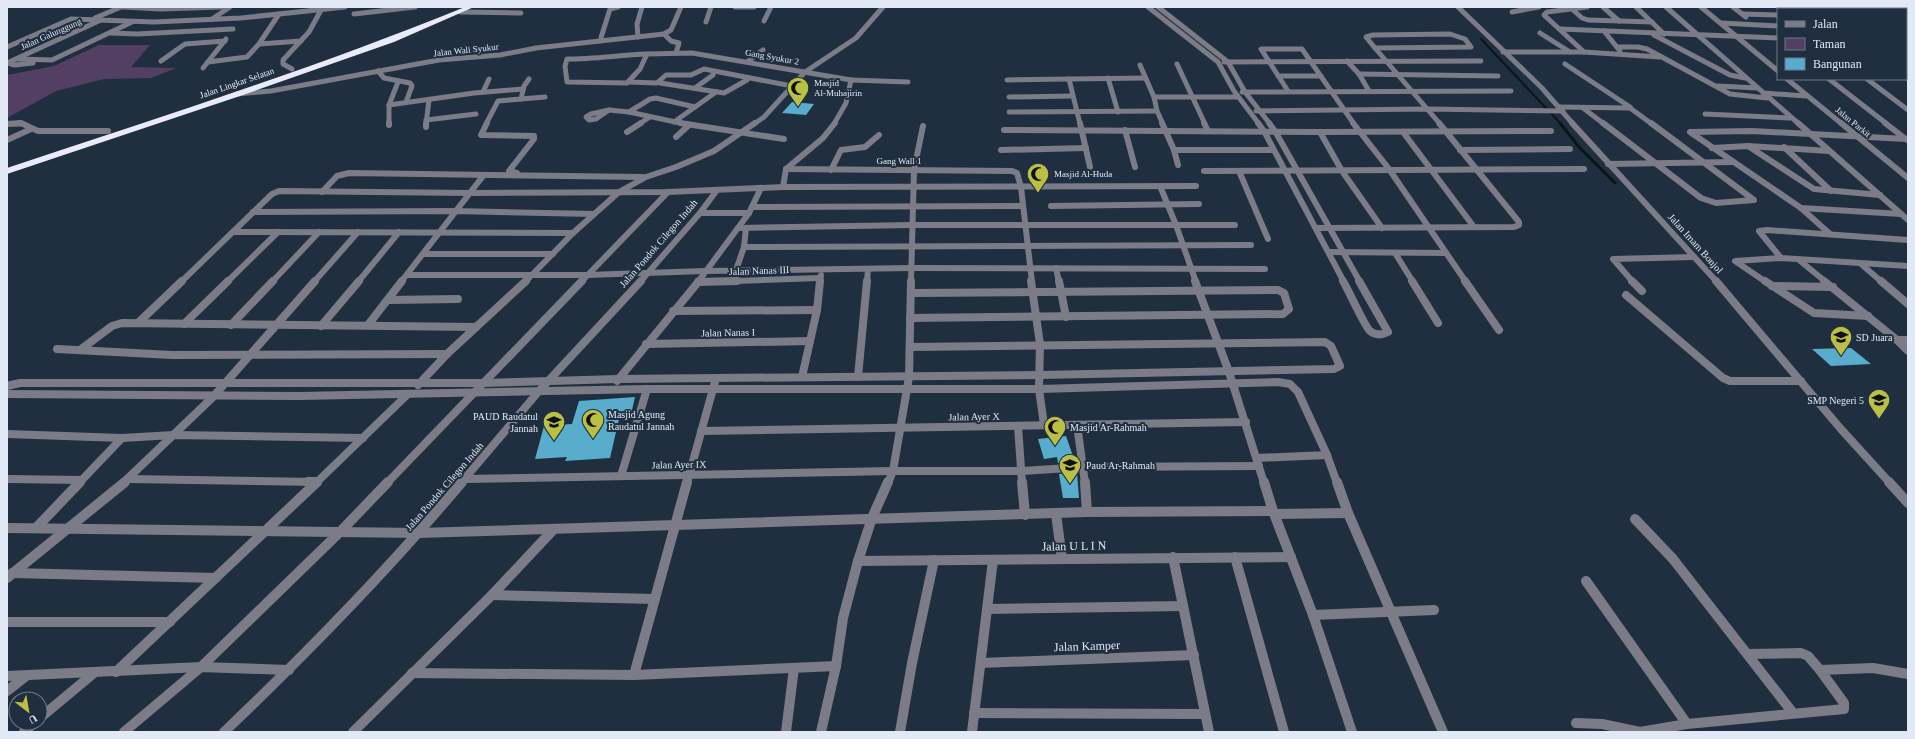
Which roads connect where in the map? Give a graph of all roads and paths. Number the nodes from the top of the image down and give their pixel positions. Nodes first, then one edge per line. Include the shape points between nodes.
1 (122, 7) edge
2 (222, 7) edge
3 (230, 7) edge
4 (345, 7) edge
5 (356, 7) edge
6 (416, 7) edge
7 (471, 7) edge
8 (614, 7) edge
9 (618, 7) edge
10 (642, 7) edge
11 (681, 7) edge
12 (711, 7) edge
13 (735, 7) edge
14 (754, 7) edge
15 (771, 7) edge
16 (883, 7) edge
17 (1148, 7) edge
18 (1158, 7) edge
19 (1458, 7) edge
20 (1539, 7) edge
21 (1587, 7) edge
22 (1603, 7) edge
23 (1636, 7) edge
24 (1666, 7) edge
25 (1701, 7) edge
26 (1733, 7) edge
27 (459, 9) edge
28 (1572, 9) junction
29 (321, 10) junction
30 (1512, 12) dead end
31 (1777, 12) edge
32 (521, 13) dead end
33 (279, 14) junction
34 (1742, 14) junction
35 (241, 18) junction
36 (92, 20) junction
37 (103, 20) junction
38 (212, 20) junction
39 (764, 21) dead end
40 (1619, 21) junction
41 (133, 22) junction
42 (706, 22) dead end
43 (1652, 22) junction
44 (1721, 23) junction
45 (1756, 25) junction
46 (1777, 26) edge
47 (233, 30) junction
48 (1560, 30) junction
49 (1604, 31) junction
50 (110, 33) junction
51 (1540, 33) dead end
52 (1651, 33) junction
53 (664, 34) junction
54 (1664, 34) junction
55 (1697, 36) junction
56 (638, 37) junction
57 (1736, 37) junction
58 (1776, 38) edge
59 (225, 41) junction
60 (301, 41) junction
61 (600, 41) junction
62 (259, 44) junction
63 (1205, 44) junction
64 (1196, 45) junction
65 (7, 47) edge
66 (1617, 47) junction
67 (1374, 48) junction
68 (762, 50) dead end
69 (1503, 52) junction
70 (1571, 52) junction
71 (1584, 52) junction
72 (676, 53) junction
73 (647, 54) junction
74 (1624, 54) junction
75 (1663, 57) junction
76 (17, 59) junction
77 (52, 60) junction
78 (161, 61) dead end
79 (1311, 61) junction
80 (1347, 61) junction
81 (1385, 61) junction
82 (1482, 61) dead end
83 (208, 62) junction
84 (747, 62) junction
85 (1218, 62) junction
86 (1228, 62) junction
87 (1268, 62) junction
88 (7, 63) edge
89 (1177, 64) dead end
90 (1564, 64) dead end
91 (1140, 65) dead end
92 (204, 68) dead end
93 (292, 69) junction
94 (1777, 70) edge
95 (378, 71) junction
96 (805, 72) junction
97 (1359, 74) junction
98 (713, 75) dead end
99 (1398, 75) junction
100 (1278, 76) junction
101 (1320, 76) junction
102 (1498, 76) dead end
103 (1108, 78) junction
104 (1144, 78) junction
105 (1745, 78) junction
106 (489, 79) dead end
107 (529, 79) dead end
108 (747, 80) dead end
109 (851, 80) junction
110 (1007, 80) dead end
111 (1069, 80) junction
112 (1788, 80) edge
113 (1829, 80) edge
114 (1868, 80) edge
115 (398, 82) junction
116 (628, 82) junction
117 (908, 82) dead end
118 (660, 83) dead end
119 (792, 86) junction
120 (1715, 86) junction
121 (695, 88) junction
122 (1757, 88) junction
123 (523, 89) junction
124 (1288, 91) junction
125 (1331, 91) junction
126 (1370, 91) junction
127 (1410, 91) junction
128 (1512, 91) dead end
129 (483, 92) junction
130 (716, 92) junction
131 (1245, 92) junction
132 (1763, 93) junction
133 (237, 94) junction
134 (1236, 94) junction
135 (1009, 96) dead end
136 (1072, 96) junction
137 (1806, 96) junction
138 (545, 97) dead end
139 (1154, 97) junction
140 (1192, 97) junction
141 (1767, 98) junction
142 (521, 99) junction
143 (429, 100) junction
144 (406, 102) junction
145 (389, 104) junction
146 (695, 106) junction
147 (1584, 108) junction
148 (1630, 108) junction
149 (1428, 109) junction
150 (609, 110) dead end
151 (1260, 110) junction
152 (1346, 110) junction
153 (1558, 110) junction
154 (1908, 110) edge
155 (1157, 111) junction
156 (1249, 111) junction
157 (629, 112) junction
158 (1009, 112) dead end
159 (1118, 112) junction
160 (1076, 113) junction
161 (476, 114) dead end
162 (1705, 114) dead end
163 (650, 117) junction
164 (1790, 118) junction
165 (674, 122) junction
166 (7, 124) edge
167 (388, 125) dead end
168 (689, 125) junction
169 (922, 126) dead end
170 (31, 129) junction
171 (1004, 130) dead end
172 (1125, 130) junction
173 (1166, 130) junction
174 (1551, 130) dead end
175 (108, 131) junction
176 (1082, 131) junction
177 (1208, 131) junction
178 (1264, 131) junction
179 (1275, 131) junction
180 (1360, 131) junction
181 (1445, 131) junction
182 (627, 132) dead end
183 (1320, 132) junction
184 (1403, 132) junction
185 (1897, 132) junction
186 (1908, 132) edge
187 (739, 133) junction
188 (1810, 134) junction
189 (879, 135) dead end
190 (676, 137) dead end
191 (1857, 137) junction
192 (784, 139) dead end
193 (7, 140) edge
194 (1907, 140) edge
195 (1748, 146) junction
196 (1784, 147) junction
197 (1086, 148) junction
198 (1712, 148) junction
199 (1570, 149) dead end
200 (1001, 150) dead end
201 (1174, 150) junction
202 (1272, 150) junction
203 (1460, 150) junction
204 (1828, 151) junction
205 (1733, 162) junction
206 (1655, 163) junction
207 (1706, 163) junction
208 (7, 164) edge
209 (1608, 164) junction
210 (1178, 165) dead end
211 (1090, 167) dead end
212 (1135, 167) dead end
213 (1476, 169) junction
214 (1584, 169) dead end
215 (786, 170) junction
216 (831, 170) junction
217 (914, 170) junction
218 (1284, 170) junction
219 (1296, 170) junction
220 (1389, 170) junction
221 (1432, 170) junction
222 (7, 171) edge
223 (1204, 171) dead end
224 (1239, 171) junction
225 (1342, 171) junction
226 (483, 176) junction
227 (550, 176) junction
228 (646, 177) junction
229 (1908, 178) edge
230 (913, 186) junction
231 (1021, 186) junction
232 (1160, 186) junction
233 (1196, 186) dead end
234 (783, 187) junction
235 (761, 188) junction
236 (717, 190) junction
237 (1831, 191) junction
238 (322, 192) junction
239 (619, 192) junction
240 (668, 192) junction
241 (470, 193) junction
242 (1880, 195) junction
243 (1168, 204) junction
244 (1199, 204) dead end
245 (914, 206) junction
246 (1022, 206) junction
247 (1051, 206) dead end
248 (1801, 208) junction
249 (750, 210) junction
250 (253, 212) junction
251 (455, 212) junction
252 (594, 214) junction
253 (700, 214) junction
254 (1901, 214) junction
255 (1908, 220) edge
256 (1176, 224) junction
257 (913, 225) junction
258 (1235, 225) dead end
259 (1024, 226) junction
260 (1474, 227) junction
261 (742, 228) junction
262 (1316, 228) junction
263 (1330, 228) junction
264 (1382, 228) junction
265 (1428, 228) junction
266 (233, 232) junction
267 (278, 232) junction
268 (319, 232) junction
269 (358, 232) junction
270 (399, 232) junction
271 (440, 232) junction
272 (573, 233) junction
273 (1830, 234) junction
274 (1268, 239) dead end
275 (1907, 241) edge
276 (1182, 245) junction
277 (1251, 245) dead end
278 (1027, 246) junction
279 (744, 247) junction
280 (912, 247) junction
281 (1329, 252) junction
282 (1343, 252) junction
283 (1395, 253) junction
284 (1446, 253) junction
285 (424, 254) junction
286 (553, 254) junction
287 (1694, 257) junction
288 (1781, 258) junction
289 (1799, 260) junction
290 (1861, 264) junction
291 (1908, 266) edge
292 (911, 268) junction
293 (1030, 268) junction
294 (1056, 268) junction
295 (1191, 268) junction
296 (868, 269) junction
297 (1265, 269) dead end
298 (736, 270) junction
299 (822, 270) junction
300 (705, 271) junction
301 (647, 274) junction
302 (407, 275) junction
303 (587, 275) junction
304 (531, 276) junction
305 (820, 278) junction
306 (698, 282) junction
307 (1771, 286) junction
308 (1833, 287) junction
309 (1200, 291) junction
310 (1033, 292) junction
311 (1061, 292) junction
312 (1642, 292) dead end
313 (911, 293) junction
314 (1626, 295) dead end
315 (458, 299) dead end
316 (388, 300) junction
317 (1908, 304) edge
318 (816, 310) junction
319 (673, 311) junction
320 (1208, 315) junction
321 (1868, 316) junction
322 (1066, 317) junction
323 (910, 318) junction
324 (1036, 318) junction
325 (138, 323) junction
326 (1438, 323) dead end
327 (184, 324) junction
328 (231, 325) junction
329 (368, 325) junction
330 (275, 326) junction
331 (321, 326) junction
332 (476, 327) junction
333 (1499, 330) dead end
334 (1897, 340) junction
335 (1908, 340) edge
336 (810, 341) junction
337 (1218, 342) junction
338 (646, 344) junction
339 (1040, 344) junction
340 (910, 347) junction
341 (57, 349) dead end
342 (80, 350) junction
343 (1908, 351) edge
344 (447, 354) junction
345 (249, 356) junction
346 (1273, 371) junction
347 (1229, 372) junction
348 (1040, 375) junction
349 (802, 377) junction
350 (858, 377) junction
351 (909, 377) junction
352 (716, 378) junction
353 (618, 379) junction
354 (548, 381) junction
355 (1801, 381) junction
356 (1278, 382) junction
357 (483, 383) junction
358 (1232, 383) junction
359 (226, 384) junction
360 (420, 384) junction
361 (7, 386) edge
362 (647, 389) junction
363 (908, 389) junction
364 (1039, 389) junction
365 (612, 390) junction
366 (713, 390) junction
367 (539, 392) junction
368 (7, 394) edge
369 (472, 394) junction
370 (407, 395) junction
371 (213, 396) junction
372 (1246, 422) junction
373 (1044, 425) junction
374 (1077, 425) junction
375 (1018, 426) junction
376 (902, 428) junction
377 (701, 431) junction
378 (7, 434) edge
379 (174, 435) junction
380 (122, 438) junction
381 (363, 438) junction
382 (1327, 455) junction
383 (1258, 462) junction
384 (1084, 467) junction
385 (892, 471) junction
386 (1022, 471) junction
387 (690, 475) junction
388 (621, 476) junction
389 (128, 478) junction
390 (7, 479) edge
391 (465, 479) junction
392 (82, 480) junction
393 (317, 482) junction
394 (1908, 503) edge
395 (1087, 512) junction
396 (1274, 512) junction
397 (1348, 513) junction
398 (1056, 514) junction
399 (1025, 515) junction
400 (872, 518) junction
401 (1635, 519) dead end
402 (675, 525) junction
403 (7, 528) edge
404 (36, 528) junction
405 (69, 529) junction
406 (553, 530) junction
407 (266, 531) junction
408 (340, 532) junction
409 (419, 533) junction
410 (1173, 557) junction
411 (1235, 557) junction
412 (1291, 557) junction
413 (1062, 559) junction
414 (934, 560) junction
415 (993, 560) junction
416 (858, 561) junction
417 (9, 574) edge
418 (216, 578) junction
419 (1586, 581) dead end
420 (492, 595) junction
421 (655, 599) junction
422 (1184, 606) junction
423 (987, 609) junction
424 (1434, 610) dead end
425 (1390, 612) junction
426 (1313, 615) junction
427 (7, 622) edge
428 (170, 622) junction
429 (1748, 654) junction
430 (1194, 655) junction
431 (981, 663) junction
432 (836, 666) junction
433 (201, 667) junction
434 (794, 668) junction
435 (289, 670) junction
436 (1820, 670) junction
437 (116, 672) junction
438 (94, 673) junction
439 (412, 673) junction
440 (1908, 674) edge
441 (634, 675) junction
442 (7, 676) edge
443 (26, 676) junction
444 (7, 691) edge
445 (48, 711) edge
446 (974, 713) junction
447 (1793, 713) junction
448 (1205, 714) junction
449 (1576, 723) dead end
450 (1687, 724) junction
451 (124, 732) edge
452 (224, 732) edge
453 (353, 732) edge
454 (786, 732) edge
455 (821, 732) edge
456 (900, 732) edge
457 (972, 732) edge
458 (1209, 732) edge
459 (1284, 732) edge
460 (1352, 732) edge
461 (1443, 732) edge
462 (1640, 732) edge

1 - 2 street
1 - 36 street
3 - 38 street
4 - 29 street
5 - 6 street via 353,16
7 - 27 highway, Jalan Lingkar Selatan
8 - 9 street
8 - 61 street via 610,8
10 - 56 street via 636,24
11 - 53 street via 671,30
12 - 42 street
13 - 14 street
15 - 39 street
16 - 96 street via 856,38
17 - 64 street
18 - 63 street
19 - 69 street, Jalan Imam Bonjol
20 - 30 street
21 - 28 street
22 - 40 street
23 - 43 street
24 - 55 street
25 - 44 street
26 - 34 street
27 - 32 street
27 - 93 highway, Jalan Lingkar Selatan
27 - 133 highway, Jalan Lingkar Selatan via 391,40
28 - 40 street via 1586,19
28 - 48 street via 1544,13
29 - 33 street
29 - 60 street
31 - 34 street
33 - 35 street
33 - 62 street
34 - 45 street
35 - 38 street
35 - 47 street
36 - 37 street
36 - 65 street via 69,19
37 - 41 street
37 - 76 street, Jalan Galunggung
38 - 41 street
40 - 43 street
41 - 50 street
43 - 54 street
44 - 45 street
44 - 57 street
45 - 46 street
47 - 50 street
47 - 59 street
48 - 49 street
48 - 71 street
49 - 52 street
49 - 66 street
50 - 77 street
51 - 70 street
52 - 54 street
52 - 105 street via 1730,75
53 - 56 street, Jalan Wali Syukur
53 - 72 street via 671,41 679,43
54 - 55 street
55 - 57 street
55 - 105 street
56 - 61 street, Jalan Wali Syukur
57 - 58 street
57 - 94 street
59 - 78 street via 185,44
59 - 83 street
60 - 62 street
60 - 93 street via 283,60 283,64
61 - 95 street, Jalan Wali Syukur via 438,60
62 - 83 street via 245,58
63 - 64 street
63 - 86 street
64 - 85 street
66 - 74 street
66 - 75 street via 1643,47
67 - 67 street via 1366,36 1450,34 1461,37 1471,46
67 - 81 street
68 - 84 street
69 - 70 street
69 - 153 street, Jalan Imam Bonjol via 1542,88
70 - 71 street
71 - 74 street
72 - 73 street, Gang Syukur 2
72 - 84 street, Gang Syukur 2
73 - 116 street via 640,69
73 - 116 street, Gang Syukur 2 via 567,59 566,82
74 - 75 street
75 - 120 street
76 - 77 street
76 - 88 street, Jalan Galunggung
77 - 88 street via 23,64
79 - 80 street
79 - 87 street
79 - 87 street via 1301,48 1261,49
79 - 101 street
80 - 81 street
80 - 97 street
81 - 82 street
81 - 99 street
83 - 92 street
84 - 96 street, Gang Syukur 2
85 - 86 street
85 - 134 street
86 - 87 street
86 - 131 street
87 - 100 street
89 - 140 street
90 - 148 street
91 - 104 street
93 - 175 highway, Jalan Lingkar Selatan
95 - 115 street via 384,78
95 - 133 street, Jalan Wali Syukur via 271,91
96 - 109 street, Gang Syukur 2
96 - 119 street
97 - 99 street
97 - 126 street
98 - 121 street
99 - 102 street
99 - 127 street
100 - 101 street
100 - 124 street
101 - 125 street
103 - 104 street
103 - 111 street
103 - 159 street
104 - 139 street
105 - 122 street
106 - 129 street
107 - 123 street
108 - 130 street via 728,92
109 - 117 street, Gang Syukur 2
109 - 215 street via 846,103 837,120 823,138
110 - 111 street
111 - 136 street
112 - 137 street, Jalan Parkit
113 - 185 street
114 - 154 street
115 - 144 street via 412,86
115 - 145 street
116 - 119 street via 657,83 666,75 691,75 702,70
118 - 121 street
119 - 187 street via 764,117
120 - 122 street
120 - 141 street via 1734,96
121 - 130 street
122 - 132 street
123 - 129 street
123 - 142 street
124 - 125 street
124 - 131 street
125 - 126 street
125 - 152 street
126 - 127 street
127 - 128 street
127 - 149 street
129 - 143 street
130 - 146 street
131 - 134 street
131 - 151 street
132 - 137 street
132 - 141 street
133 - 222 highway, Jalan Lingkar Selatan
134 - 140 street
134 - 156 street
135 - 136 street
136 - 160 street
137 - 191 street, Jalan Parkit
138 - 142 street
139 - 140 street
139 - 155 street
140 - 177 street
141 - 164 street
142 - 227 street via 498,101 481,135 534,136 509,171
143 - 144 street
143 - 161 street via 426,123
144 - 145 street
145 - 167 street
146 - 157 street via 653,98
146 - 165 street
147 - 148 street
147 - 153 street
147 - 206 street
148 - 207 street
149 - 152 street
149 - 153 street
149 - 181 street
150 - 157 street
151 - 152 street
151 - 156 street
151 - 179 street
152 - 180 street
153 - 209 street, Jalan Imam Bonjol
155 - 159 street
155 - 173 street
156 - 178 street
157 - 163 street
158 - 160 street
159 - 160 street
160 - 176 street
162 - 164 street
163 - 165 street
163 - 182 street
164 - 188 street
165 - 168 street
166 - 170 street via 22,124
168 - 187 street
168 - 190 street
169 - 217 street
170 - 175 street
170 - 193 street
171 - 176 street
172 - 173 street
172 - 176 street
172 - 212 street
173 - 177 street
173 - 201 street
174 - 181 street
175 - 208 highway, Jalan Lingkar Selatan
176 - 197 street
177 - 178 street
178 - 179 street
178 - 202 street
179 - 183 street
179 - 219 street
180 - 183 street
180 - 184 street
180 - 220 street
181 - 184 street
181 - 203 street
183 - 225 street
184 - 221 street
185 - 186 street
185 - 194 street
187 - 192 street
187 - 228 street via 702,157
188 - 191 street
188 - 198 street via 1752,131 1690,132
188 - 204 street
189 - 216 street via 865,147 841,150
191 - 194 street
191 - 229 street, Jalan Parkit
195 - 196 street
195 - 198 street
195 - 237 street via 1813,189
196 - 204 street
196 - 237 street
197 - 200 street
197 - 211 street
198 - 205 street
199 - 203 street
201 - 202 street
201 - 210 street
202 - 218 street
203 - 213 street
204 - 242 street
205 - 207 street
205 - 248 street
206 - 207 street
206 - 207 street via 1706,200 1716,203 1753,200
206 - 209 street
209 - 287 street, Jalan Imam Bonjol
213 - 214 street
213 - 221 street
213 - 260 street via 1519,225
215 - 216 street, Gang Wall 1
215 - 234 street
216 - 217 street, Gang Wall 1
217 - 230 street
217 - 231 street, Gang Wall 1 via 1012,171 1017,173
218 - 219 street
218 - 224 street
218 - 262 street
219 - 225 street
219 - 263 street
220 - 221 street
220 - 225 street
220 - 265 street
221 - 260 street
223 - 224 street
224 - 274 street
225 - 264 street
226 - 227 street
226 - 238 street via 349,173 337,176
226 - 241 street
227 - 228 street
228 - 239 street
230 - 231 street
230 - 234 street
230 - 245 street
231 - 232 street
231 - 246 street
232 - 233 street
232 - 243 street
234 - 235 street
235 - 236 street
235 - 249 street
236 - 240 street
236 - 253 street, Jalan Pondok Cilegon Indah
237 - 242 street
238 - 241 street
238 - 250 street via 276,192
239 - 240 street
239 - 241 street
239 - 252 street
240 - 303 street
241 - 251 street
242 - 254 street
243 - 244 street
243 - 247 street
243 - 256 street
245 - 246 street
245 - 249 street
245 - 257 street
246 - 259 street
248 - 254 street
248 - 273 street
249 - 253 street
249 - 261 street
250 - 251 street
250 - 266 street
251 - 252 street
251 - 271 street
252 - 272 street
253 - 301 street, Jalan Pondok Cilegon Indah
254 - 255 street
256 - 258 street
256 - 259 street
256 - 276 street
257 - 259 street
257 - 261 street
257 - 280 street
259 - 278 street
260 - 265 street
261 - 279 street
261 - 300 street
262 - 263 street
262 - 281 street
263 - 264 street
263 - 282 street
264 - 265 street
265 - 284 street
266 - 267 street
266 - 325 street
267 - 268 street
267 - 327 street
268 - 269 street
268 - 328 street
269 - 270 street
269 - 330 street
270 - 271 street
270 - 331 street
271 - 272 street
271 - 285 street
272 - 286 street
273 - 275 street
273 - 288 street via 1759,231
276 - 277 street
276 - 278 street
276 - 295 street
278 - 280 street
278 - 293 street
279 - 280 street
279 - 298 street
280 - 292 street
281 - 282 street
281 - 282 street via 1370,331 1379,335 1387,333
282 - 283 street
283 - 284 street
283 - 326 street
284 - 333 street
285 - 286 street
285 - 302 street
286 - 304 street
287 - 312 street via 1613,259
287 - 355 street, Jalan Imam Bonjol
288 - 289 street
288 - 307 street via 1735,261
289 - 290 street
289 - 308 street
290 - 291 street
290 - 317 street
292 - 293 street
292 - 296 street
292 - 313 street
293 - 294 street
293 - 310 street
294 - 295 street
294 - 311 street
295 - 297 street
295 - 309 street
296 - 299 street
296 - 350 street
298 - 299 street
298 - 300 street
299 - 305 street
300 - 301 street
300 - 306 street
301 - 303 street
301 - 354 street, Jalan Pondok Cilegon Indah
302 - 304 street
302 - 316 street
303 - 304 street
303 - 357 street
304 - 332 street
305 - 306 street, Jalan Nanas III
305 - 318 street
306 - 319 street
307 - 308 street
307 - 321 street via 1816,314
308 - 321 street
309 - 311 street
309 - 320 street
309 - 320 street via 1278,290 1284,293 1289,309 1283,314
310 - 311 street
310 - 313 street
310 - 324 street
311 - 322 street
313 - 323 street
314 - 355 street via 1723,378 1730,381
315 - 316 street
316 - 329 street
318 - 319 street
318 - 336 street
319 - 338 street
320 - 322 street
320 - 337 street
321 - 334 street
322 - 324 street
323 - 324 street
323 - 340 street
324 - 339 street
325 - 327 street
325 - 342 street via 112,326
327 - 328 street
328 - 330 street
329 - 331 street
329 - 332 street
330 - 331 street
330 - 345 street
332 - 344 street
334 - 335 street
334 - 343 street
336 - 338 street, Jalan Nanas I
336 - 349 street
337 - 339 street
337 - 346 street via 1325,342 1331,346 1340,366 1334,369
337 - 347 street
338 - 353 street
339 - 340 street
339 - 348 street
340 - 351 street
341 - 342 street
342 - 345 street
344 - 345 street
344 - 360 street
345 - 359 street
346 - 347 street
346 - 356 street
347 - 348 street
347 - 358 street
348 - 351 street
348 - 364 street
349 - 350 street
349 - 352 street
350 - 351 street
351 - 363 street
352 - 353 street
352 - 366 street
353 - 354 street
353 - 365 street
354 - 357 street
354 - 367 street, Jalan Pondok Cilegon Indah
355 - 394 street, Jalan Imam Bonjol
356 - 358 street
356 - 382 street via 1290,384 1298,392
357 - 360 street
357 - 369 street
358 - 364 street
358 - 372 street
359 - 360 street
359 - 361 street via 20,383
359 - 371 street
360 - 370 street
362 - 365 street
362 - 366 street
362 - 388 street
363 - 364 street
363 - 366 street
363 - 376 street
364 - 373 street
365 - 367 street
366 - 377 street
367 - 369 street
367 - 391 street, Jalan Pondok Cilegon Indah
368 - 371 street
369 - 370 street
369 - 408 street
370 - 371 street
370 - 381 street
371 - 379 street
372 - 374 street, Jalan Ayer X
372 - 383 street
373 - 374 street, Jalan Ayer X
373 - 375 street, Jalan Ayer X
374 - 384 street
375 - 376 street, Jalan Ayer X
375 - 386 street
376 - 377 street, Jalan Ayer X
376 - 385 street
377 - 387 street
378 - 380 street
379 - 380 street
379 - 381 street
379 - 389 street
380 - 392 street
381 - 393 street
382 - 383 street, Jalan Ayer IX
382 - 397 street
383 - 384 street, Jalan Ayer IX
383 - 396 street
384 - 386 street, Jalan Ayer IX
384 - 395 street
385 - 386 street, Jalan Ayer IX
385 - 387 street, Jalan Ayer IX
385 - 400 street
386 - 399 street
387 - 388 street, Jalan Ayer IX
387 - 402 street
388 - 391 street, Jalan Ayer IX
389 - 393 street
389 - 405 street
390 - 392 street
391 - 409 street, Jalan Pondok Cilegon Indah
392 - 404 street
393 - 407 street
395 - 396 street
395 - 398 street
396 - 397 street
396 - 412 street
397 - 425 street
398 - 399 street
398 - 413 street
399 - 400 street
400 - 402 street
400 - 416 street
401 - 429 street via 1673,559
402 - 406 street
402 - 421 street
403 - 404 street
404 - 405 street
405 - 407 street
405 - 417 street
406 - 409 street
406 - 420 street
407 - 408 street
407 - 418 street
408 - 409 street
408 - 433 street
409 - 435 street, Jalan Pondok Cilegon Indah
410 - 411 street, Jalan U L I N
410 - 413 street, Jalan U L I N
410 - 422 street
411 - 412 street, Jalan U L I N
411 - 459 street
412 - 426 street
413 - 415 street, Jalan U L I N
414 - 415 street, Jalan U L I N
414 - 416 street, Jalan U L I N
414 - 456 street
415 - 423 street
416 - 432 street via 843,618
417 - 418 street
418 - 428 street
419 - 450 street
420 - 421 street
420 - 439 street
421 - 441 street
422 - 423 street
422 - 430 street
423 - 431 street
424 - 425 street
425 - 426 street
425 - 461 street
426 - 460 street
427 - 428 street
428 - 437 street
429 - 436 street via 1801,653 1808,656
429 - 447 street
430 - 431 street, Jalan Kamper
430 - 448 street
431 - 446 street
432 - 434 street
432 - 455 street
433 - 435 street
433 - 437 street
433 - 451 street
434 - 441 street
434 - 454 street
435 - 452 street, Jalan Pondok Cilegon Indah
436 - 440 street via 1873,668
436 - 447 street via 1844,703 1844,709
437 - 438 street
438 - 443 street
438 - 445 street
439 - 441 street
439 - 453 street
442 - 443 street
443 - 444 street
446 - 448 street
446 - 457 street
447 - 450 street
448 - 458 street
449 - 462 street via 1602,724
450 - 462 street

